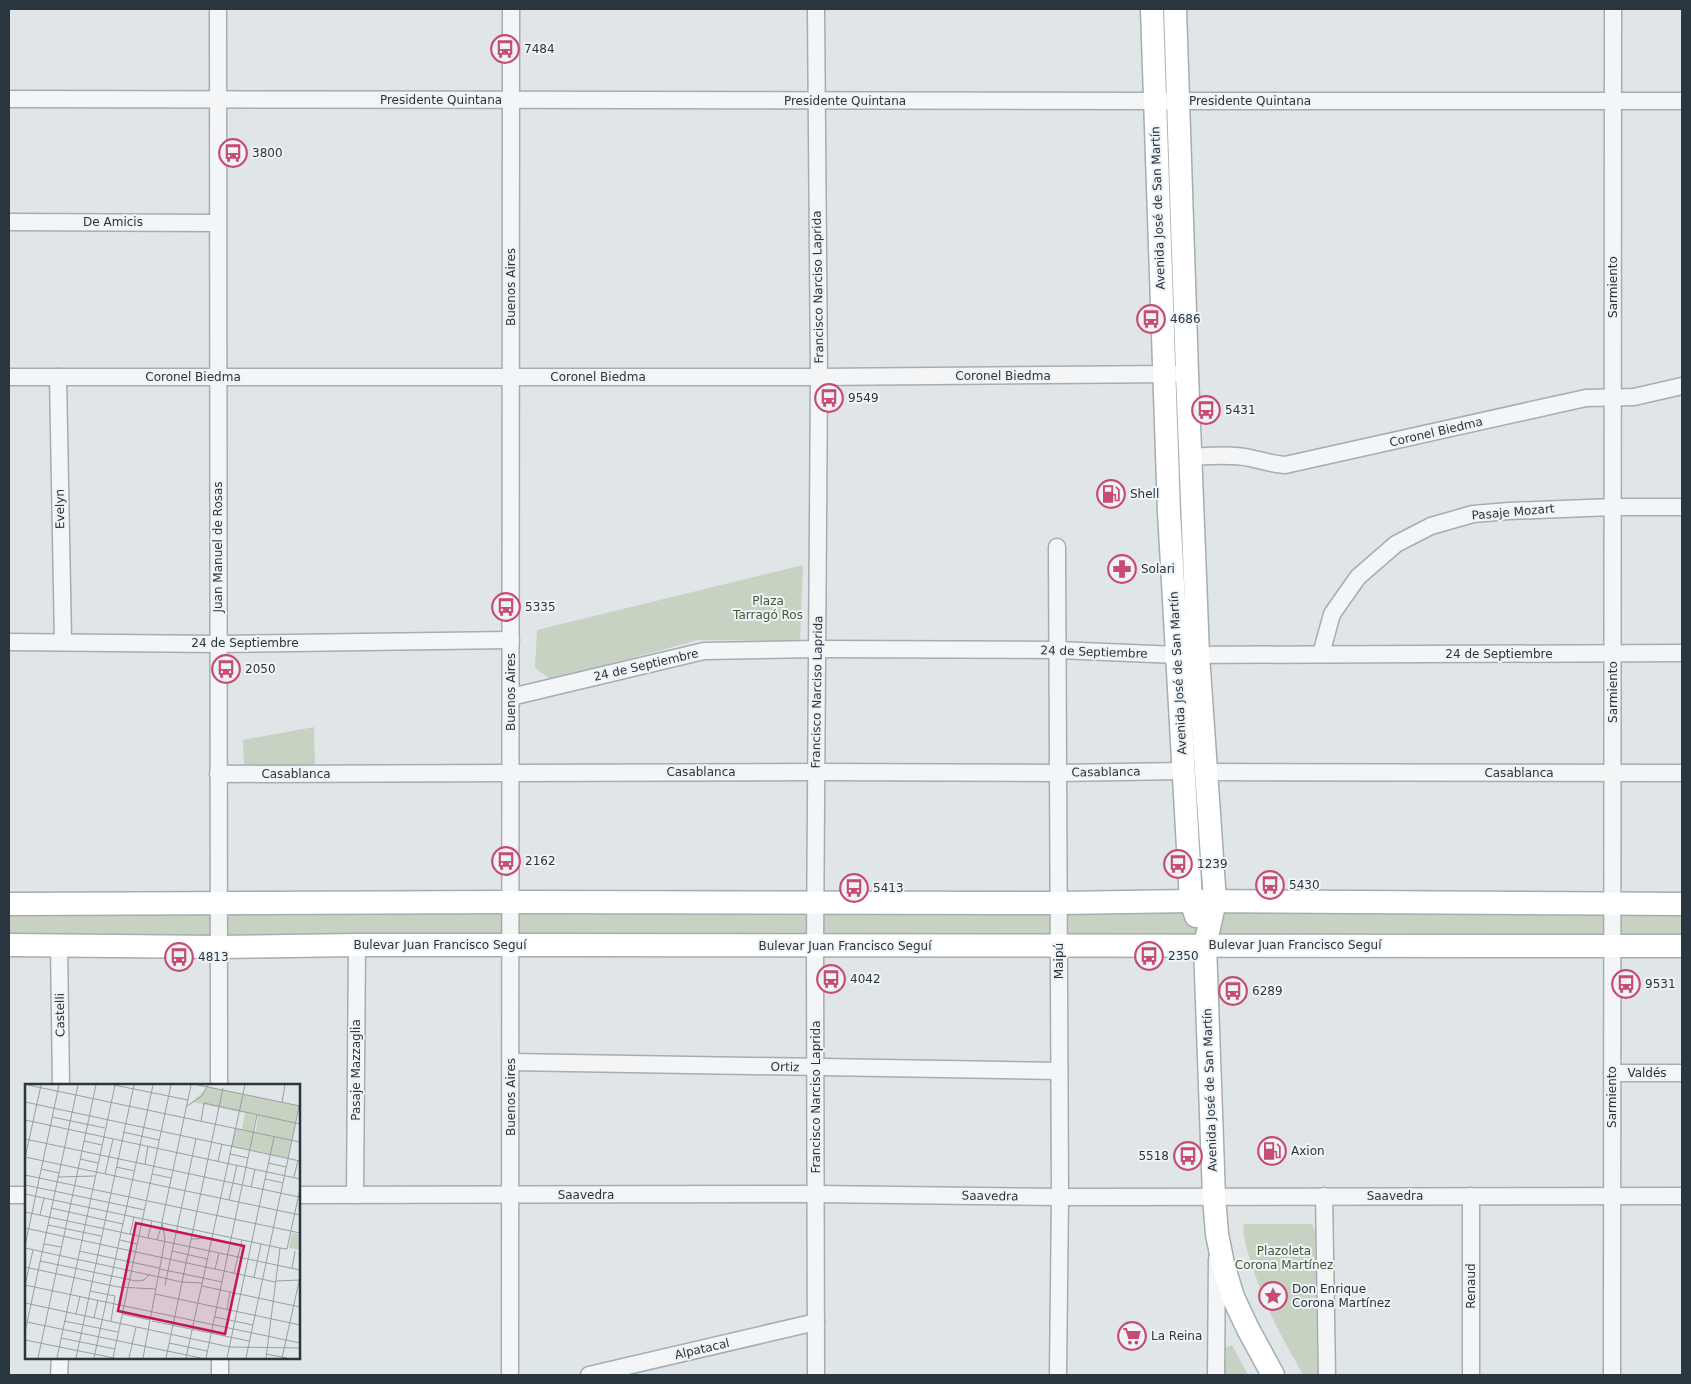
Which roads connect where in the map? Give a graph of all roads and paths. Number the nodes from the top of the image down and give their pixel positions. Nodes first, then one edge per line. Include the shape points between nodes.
1 (218, 9) edge
2 (511, 9) edge
3 (816, 9) edge
4 (1152, 9) edge
5 (1175, 9) edge
6 (1613, 9) edge
7 (9, 99) edge
8 (218, 100) junction
9 (511, 100) junction
10 (816, 101) junction
11 (1155, 101) junction
12 (1178, 101) junction
13 (1613, 101) junction
14 (1682, 101) edge
15 (9, 222) edge
16 (218, 222) junction
17 (1187, 373) junction
18 (1164, 375) junction
19 (9, 377) edge
20 (58, 377) junction
21 (218, 377) junction
22 (511, 377) junction
23 (819, 377) junction
24 (1682, 386) edge
25 (1613, 397) junction
26 (1190, 457) junction
27 (1613, 507) junction
28 (1682, 507) edge
29 (1057, 547) dead end
30 (511, 640) junction
31 (9, 642) edge
32 (63, 642) junction
33 (218, 644) junction
34 (818, 649) junction
35 (1058, 650) junction
36 (1613, 653) junction
37 (1682, 653) edge
38 (1321, 654) junction
39 (1187, 655) junction
40 (511, 697) junction
41 (1183, 771) junction
42 (816, 772) junction
43 (1206, 772) junction
44 (511, 773) junction
45 (1058, 773) junction
46 (1613, 773) junction
47 (1682, 773) edge
48 (218, 774) junction
49 (1191, 901) junction
50 (1215, 901) junction
51 (511, 902) junction
52 (816, 902) junction
53 (219, 903) junction
54 (1059, 903) junction
55 (9, 904) edge
56 (1613, 904) junction
57 (1682, 904) edge
58 (9, 945) edge
59 (356, 945) junction
60 (1205, 945) junction
61 (59, 946) junction
62 (511, 946) junction
63 (815, 946) junction
64 (1059, 946) junction
65 (1612, 946) junction
66 (1682, 946) edge
67 (219, 947) junction
68 (511, 1062) junction
69 (816, 1067) junction
70 (1059, 1071) junction
71 (1612, 1073) junction
72 (1682, 1073) edge
73 (61, 1084) edge
74 (220, 1084) edge
75 (816, 1194) junction
76 (9, 1195) edge
77 (25, 1195) edge
78 (300, 1195) edge
79 (355, 1195) junction
80 (510, 1195) junction
81 (1324, 1196) junction
82 (1471, 1196) junction
83 (1612, 1196) junction
84 (1682, 1196) edge
85 (1060, 1197) junction
86 (1214, 1197) junction
87 (1217, 1234) junction
88 (816, 1322) junction
89 (60, 1359) edge
90 (220, 1359) edge
91 (59, 1375) edge
92 (220, 1375) edge
93 (510, 1375) edge
94 (589, 1375) edge
95 (816, 1375) edge
96 (1058, 1375) edge
97 (1216, 1375) edge
98 (1273, 1375) edge
99 (1327, 1375) edge
100 (1471, 1375) edge
101 (1612, 1375) edge

1 - 8 street, Juan Manuel de Rosas
2 - 9 street, Buenos Aires
3 - 10 street, Francisco Narciso Laprida
4 - 11 main road, Avenida José de San Martín
5 - 12 main road, Avenida José de San Martín
6 - 13 street, Sarmiento
7 - 8 street, Presidente Quintana
8 - 9 street, Presidente Quintana
8 - 16 street, Juan Manuel de Rosas
9 - 10 street, Presidente Quintana
9 - 22 street, Buenos Aires
10 - 11 street, Presidente Quintana
10 - 23 street, Francisco Narciso Laprida
11 - 12 street, Presidente Quintana
11 - 18 main road, Avenida José de San Martín
12 - 13 street, Presidente Quintana
12 - 17 main road, Avenida José de San Martín
13 - 14 street, Presidente Quintana
13 - 25 street, Sarmiento
15 - 16 street, De Amicis
16 - 21 street, Juan Manuel de Rosas
17 - 18 street, Coronel Biedma
17 - 26 main road, Avenida José de San Martín
18 - 23 street, Coronel Biedma
18 - 39 main road, Avenida José de San Martín
19 - 20 street, Coronel Biedma
20 - 21 street, Coronel Biedma
20 - 32 street, Evelyn
21 - 22 street, Coronel Biedma
21 - 33 street, Juan Manuel de Rosas
22 - 23 street, Coronel Biedma
22 - 30 street, Buenos Aires
23 - 34 street, Francisco Narciso Laprida
24 - 25 street, Coronel Biedma via 1634,397
25 - 26 street, Coronel Biedma via 1586,398 1286,465 1240,457
25 - 27 street, Sarmiento
26 - 39 main road, Avenida José de San Martín
27 - 28 street, Pasaje Mozart
27 - 36 street, Sarmiento
27 - 38 street, Pasaje Mozart via 1473,514 1432,526 1396,544 1358,577 1332,614
29 - 35 street, Maipú
30 - 33 street, 24 de Septiembre
30 - 40 street, Buenos Aires
31 - 32 street, 24 de Septiembre
32 - 33 street, 24 de Septiembre
33 - 48 street, Juan Manuel de Rosas
34 - 35 street, 24 de Septiembre
34 - 40 street, 24 de Septiembre via 704,651
34 - 42 street, Francisco Narciso Laprida
35 - 39 street, 24 de Septiembre
35 - 45 street, Maipú
36 - 37 street, 24 de Septiembre
36 - 38 street, 24 de Septiembre
36 - 46 street, Sarmiento
38 - 39 street, 24 de Septiembre
39 - 41 main road, Avenida José de San Martín
39 - 43 main road, Avenida José de San Martín
40 - 44 street, Buenos Aires
41 - 45 street, Casablanca
41 - 49 main road, Avenida José de San Martín
42 - 44 street, Casablanca
42 - 45 street, Casablanca
42 - 52 street, Francisco Narciso Laprida
43 - 46 street, Casablanca
43 - 50 main road, Avenida José de San Martín
44 - 48 street, Casablanca
44 - 51 street, Buenos Aires
45 - 54 street, Maipú
46 - 47 street, Casablanca
46 - 56 street, Sarmiento
48 - 53 street, Juan Manuel de Rosas
49 - 50 main road
49 - 54 main road
49 - 60 main road, Avenida José de San Martín
50 - 56 main road
50 - 60 main road, Avenida José de San Martín
51 - 52 main road
51 - 53 main road
51 - 62 street, Buenos Aires
52 - 54 main road
52 - 63 street, Francisco Narciso Laprida
53 - 55 main road
53 - 67 street, Juan Manuel de Rosas
54 - 64 street, Maipú
56 - 57 main road
56 - 65 street, Sarmiento
58 - 61 main road, Bulevar Juan Francisco Seguí
59 - 62 main road, Bulevar Juan Francisco Seguí
59 - 67 main road, Bulevar Juan Francisco Seguí
59 - 79 street, Pasaje Mazzaglia
60 - 64 main road, Bulevar Juan Francisco Seguí
60 - 65 main road, Bulevar Juan Francisco Seguí
60 - 86 main road, Avenida José de San Martín
61 - 67 main road, Bulevar Juan Francisco Seguí
61 - 73 street, Castelli
62 - 63 main road, Bulevar Juan Francisco Seguí
62 - 68 street, Buenos Aires
63 - 64 main road, Bulevar Juan Francisco Seguí
63 - 69 street, Francisco Narciso Laprida
64 - 70 street, Maipú
65 - 66 main road, Bulevar Juan Francisco Seguí
65 - 71 street, Sarmiento
67 - 74 street, Juan Manuel de Rosas
68 - 69 street, Ortiz
68 - 80 street, Buenos Aires
69 - 70 street, Ortiz
69 - 75 street, Francisco Narciso Laprida
70 - 85 street, Maipú
71 - 72 street, Valdés
71 - 83 street, Sarmiento
75 - 80 street, Saavedra
75 - 85 street, Saavedra
75 - 88 street, Francisco Narciso Laprida
76 - 77 street
78 - 79 street, Saavedra
79 - 80 street, Saavedra
80 - 93 street, Buenos Aires
81 - 82 street, Saavedra
81 - 86 street, Saavedra
81 - 99 street
82 - 83 street, Saavedra
82 - 100 street, Renaud
83 - 84 street, Saavedra
83 - 101 street, Sarmiento
85 - 86 street, Saavedra
85 - 96 street, Maipú
86 - 87 main road, Avenida José de San Martín
87 - 97 street, Avenida José de San Martín
87 - 98 main road, Avenida José de San Martín via 1233,1296
88 - 94 street, Alpatacal
88 - 95 street, Francisco Narciso Laprida
89 - 91 street
90 - 92 street

